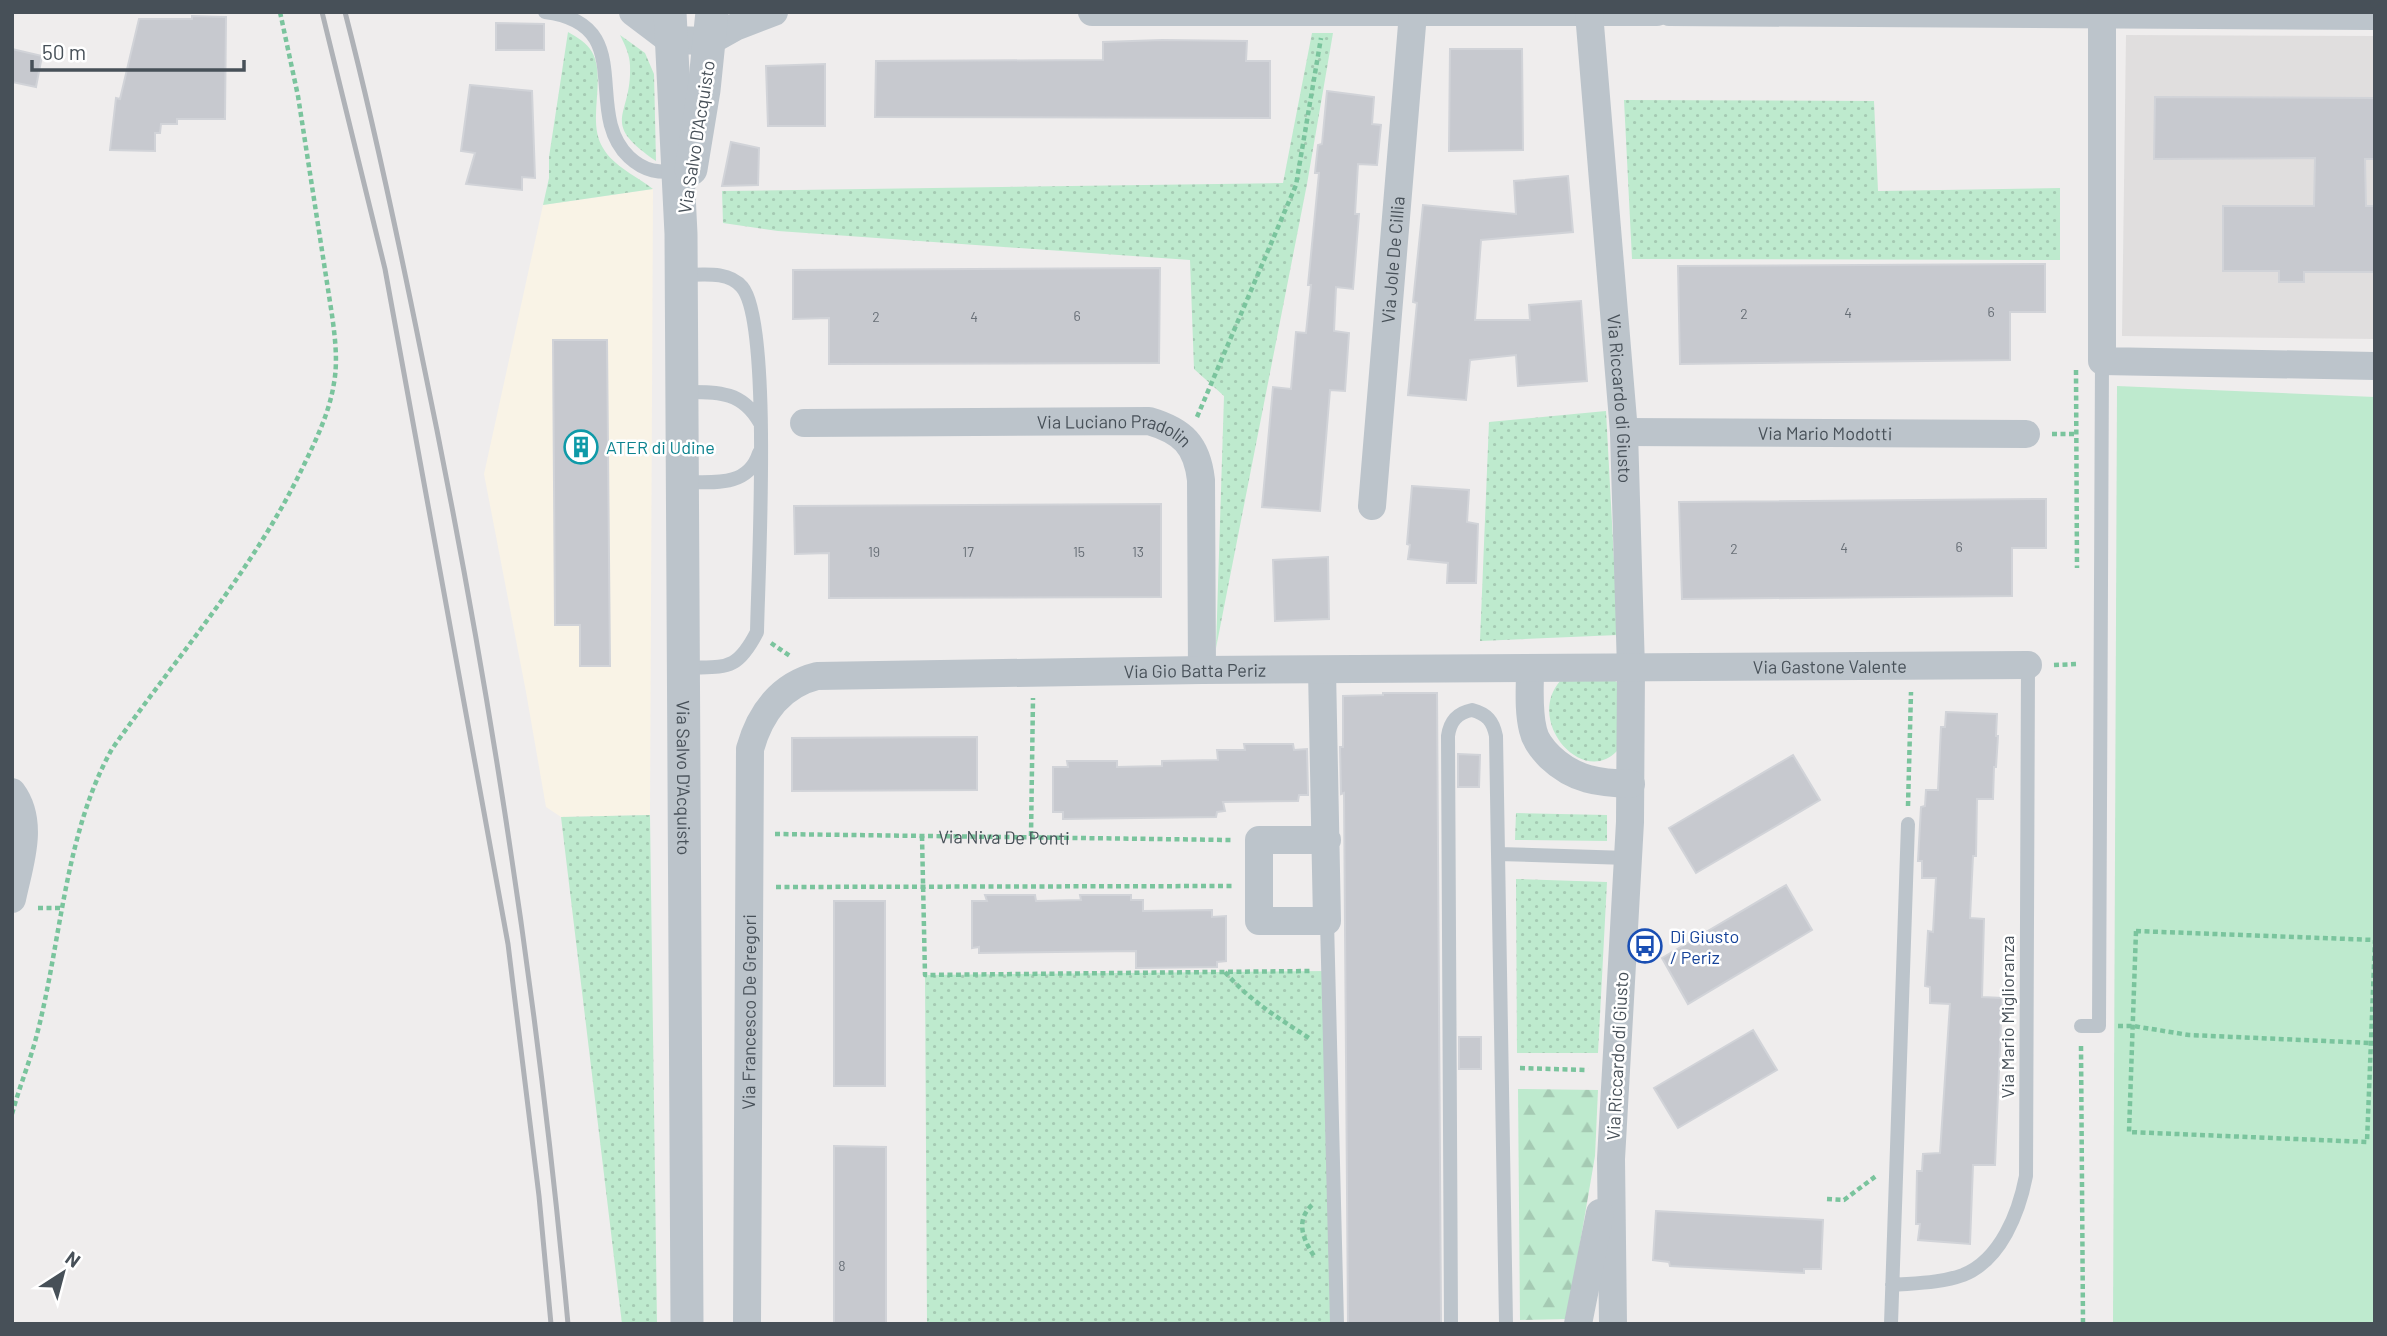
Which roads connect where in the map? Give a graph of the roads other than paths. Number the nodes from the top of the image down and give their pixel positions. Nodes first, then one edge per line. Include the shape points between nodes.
1 (545, 12) edge
2 (633, 12) edge
3 (774, 12) edge
4 (1092, 12) edge
5 (1657, 12) edge
6 (1669, 12) edge
7 (1325, 13) edge
8 (1413, 13) edge
9 (1589, 13) edge
10 (2102, 13) edge
11 (2375, 16) edge
12 (670, 26) edge
13 (711, 27) edge
14 (685, 171) junction
15 (681, 275) junction
16 (2102, 361) junction
17 (2375, 366) edge
18 (683, 392) junction
19 (804, 423) dead end
20 (760, 424) junction
21 (1624, 432) junction
22 (2026, 434) dead end
23 (761, 446) junction
24 (682, 482) junction
25 (1372, 506) dead end
26 (2028, 665) joint
27 (684, 668) junction
28 (1530, 669) junction
29 (1631, 669) junction
30 (1202, 670) junction
31 (1322, 670) junction
32 (770, 705) joint
33 (1631, 784) junction
34 (12, 792) edge
35 (1908, 824) road end
36 (1327, 840) junction
37 (1498, 854) junction
38 (1628, 858) junction
39 (12, 899) edge
40 (1327, 921) junction
41 (2081, 1026) dead end
42 (1611, 1159) junction
43 (1892, 1284) junction
44 (687, 1324) edge
45 (747, 1324) edge
46 (1337, 1324) edge
47 (1451, 1324) edge
48 (1506, 1324) edge
49 (1578, 1324) edge
50 (1613, 1324) edge
51 (1891, 1324) edge

1 - 14 lane via 580,23 596,40 605,63 609,122 626,154 654,172
2 - 12 street
3 - 13 street via 735,27
4 - 7 street
5 - 9 street
6 - 10 street
7 - 8 street
8 - 9 street
8 - 25 street, Via Jole De Cillia
9 - 21 street, Via Riccardo di Giusto
10 - 11 street
10 - 16 street
12 - 13 street, Via Salvo D'Acquisto
12 - 14 street, Via Salvo D'Acquisto
13 - 14 street, Via Salvo D'Acquisto
14 - 15 street, Via Salvo D'Acquisto
15 - 18 street, Via Salvo D'Acquisto
15 - 20 lane via 724,275 741,285 749,298
16 - 17 street
16 - 41 lane via 2099,1026
18 - 20 lane via 735,397 752,409
18 - 24 street, Via Salvo D'Acquisto
19 - 30 street, Via Luciano Pradolin via 1149,421 1168,426 1187,440 1199,460 1202,480
20 - 23 lane
21 - 22 street, Via Mario Modotti
21 - 29 street, Via Riccardo di Giusto
23 - 24 lane via 751,471 739,478
23 - 27 lane via 757,632 745,655 727,666
24 - 27 street, Via Salvo D'Acquisto
26 - 29 street, Via Gastone Valente
26 - 43 lane, Via Mario Miglioranza via 2026,1176 2021,1202 1998,1244 1964,1274
27 - 44 street, Via Salvo D'Acquisto
28 - 29 street, Via Gio Batta Periz
28 - 31 street, Via Gio Batta Periz
28 - 33 street via 1533,733 1544,751 1578,778
29 - 33 street, Via Riccardo di Giusto
30 - 31 street, Via Gio Batta Periz
30 - 32 street, Via Gio Batta Periz via 817,676 799,681
31 - 36 street
32 - 45 street, Via Francesco De Gregori via 750,748
33 - 38 street, Via Riccardo di Giusto
34 - 39 street via 25,828
35 - 43 lane
36 - 40 street
36 - 40 street via 1259,840 1259,921
37 - 38 lane
37 - 47 lane via 1496,736 1481,712 1465,711 1452,721 1448,736
37 - 48 lane
38 - 42 street, Via Riccardo di Giusto
40 - 46 lane
42 - 49 street, Via Riccardo di Giusto
42 - 50 street, Via Riccardo di Giusto
43 - 51 lane

